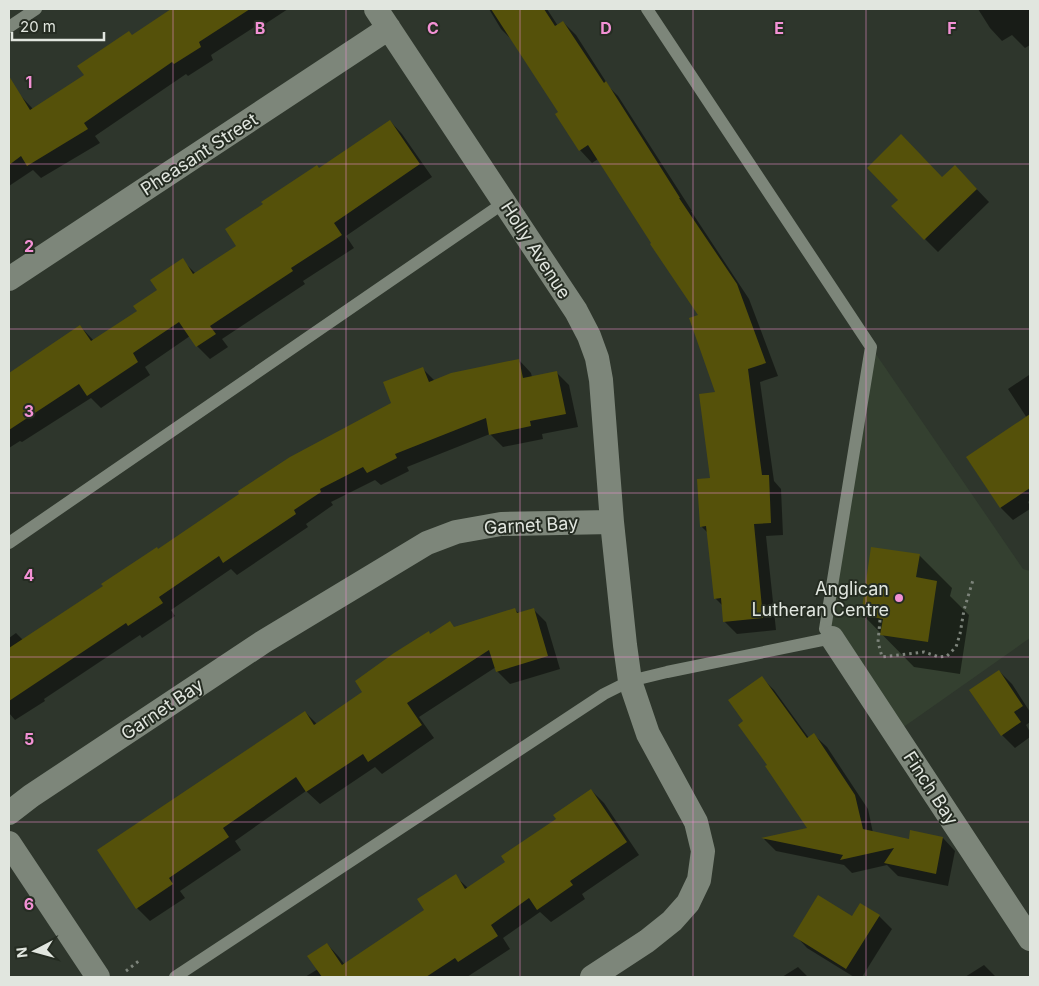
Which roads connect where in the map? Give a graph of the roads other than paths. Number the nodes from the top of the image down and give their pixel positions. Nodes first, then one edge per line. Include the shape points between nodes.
1 (36, 9) edge
2 (376, 9) edge
3 (647, 9) edge
4 (9, 27) edge
5 (388, 28) junction
6 (504, 202) junction
7 (9, 280) edge
8 (612, 522) junction
9 (9, 543) edge
10 (832, 638) junction
11 (630, 681) junction
12 (9, 813) edge
13 (9, 843) edge
14 (1030, 939) edge
15 (90, 975) edge
16 (175, 977) edge
17 (592, 977) edge

1 - 4 lane
2 - 5 street, Holly Avenue
3 - 10 lane via 871,347 825,629
5 - 6 street, Holly Avenue
5 - 7 street, Pheasant Street
6 - 8 street, Holly Avenue via 576,311 597,358
6 - 9 lane
8 - 11 street
8 - 12 street, Garnet Bay via 501,524 456,532 426,543 263,642
10 - 11 lane
10 - 14 street, Finch Bay
11 - 16 lane via 604,694
11 - 17 street via 648,734 696,822 703,851 699,880 688,902 672,921
13 - 15 street

